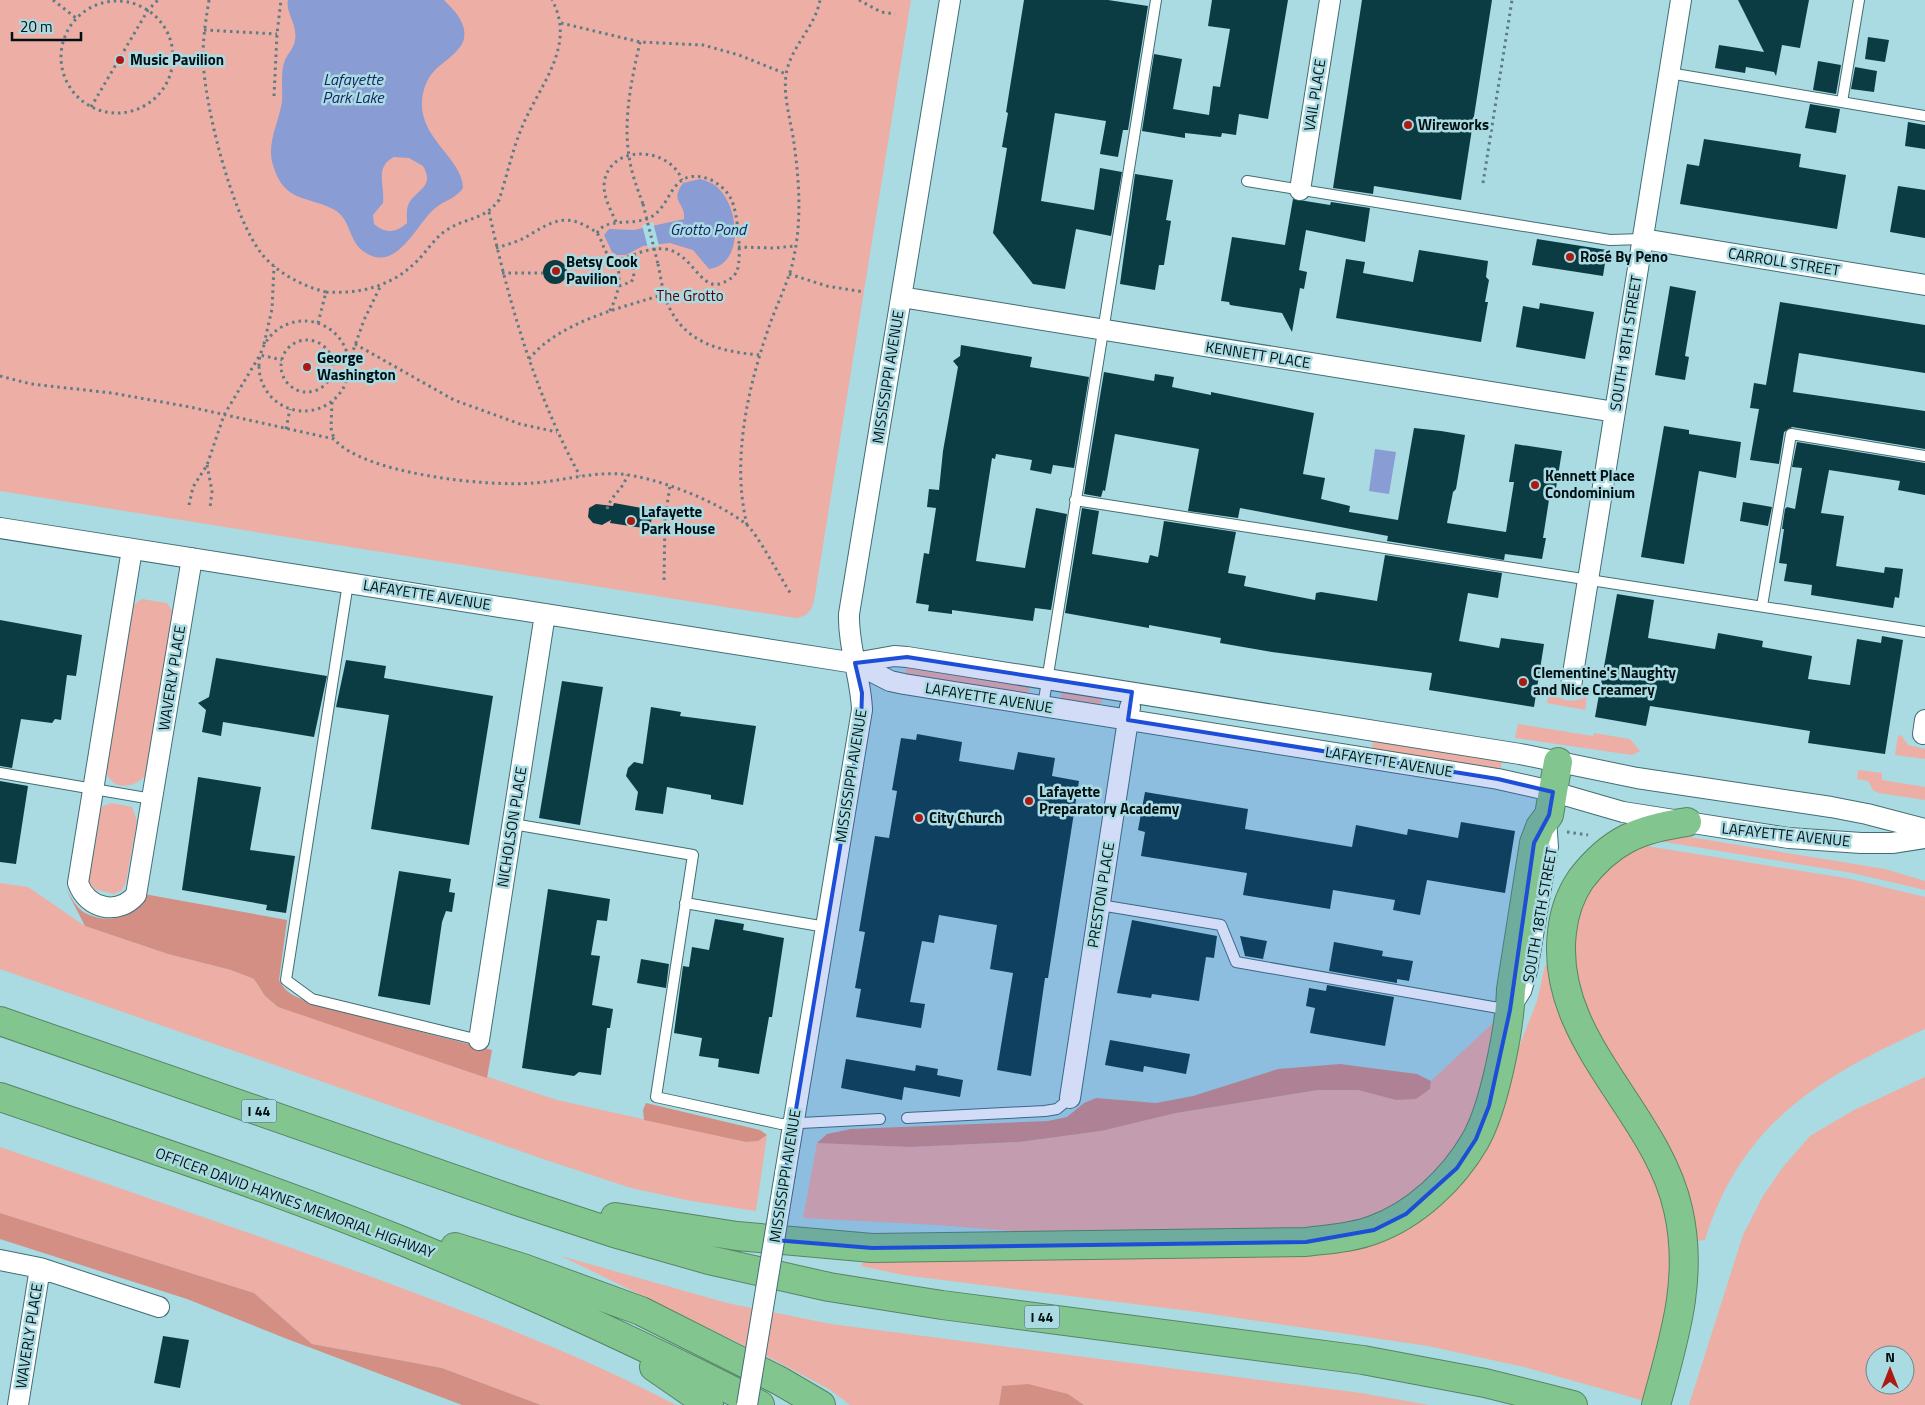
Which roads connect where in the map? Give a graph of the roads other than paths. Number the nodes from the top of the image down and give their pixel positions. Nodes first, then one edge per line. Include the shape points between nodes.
1 (950, 0) edge
2 (1156, 0) edge
3 (1330, 0) edge
4 (1681, 0) edge
5 (1859, 0) edge
6 (1670, 73) junction
7 (1842, 102) junction
8 (1925, 116) edge
9 (1247, 181) dead end
10 (1300, 190) junction
11 (1643, 238) junction
12 (1925, 284) edge
13 (901, 297) junction
14 (1102, 330) junction
15 (1615, 412) junction
16 (1925, 456) edge
17 (1075, 500) junction
18 (0, 528) edge
19 (132, 549) junction
20 (192, 558) junction
21 (1588, 580) junction
22 (348, 583) junction
23 (1762, 606) junction
24 (545, 614) junction
25 (1925, 632) edge
26 (855, 663) junction
27 (1047, 679) junction
28 (1571, 686) dead end
29 (1132, 692) junction
30 (1043, 706) junction
31 (1128, 720) junction
32 (1558, 762) junction
33 (0, 773) edge
34 (93, 789) junction
35 (152, 799) junction
36 (1551, 804) junction
37 (1687, 822) junction
38 (513, 824) junction
39 (1925, 830) edge
40 (1925, 838) edge
41 (685, 903) junction
42 (1100, 905) junction
43 (826, 927) junction
44 (1510, 1010) junction
45 (0, 1021) edge
46 (479, 1040) joint
47 (0, 1096) edge
48 (1070, 1098) joint
49 (907, 1118) dead end
50 (880, 1119) dead end
51 (794, 1124) junction
52 (283, 1196) junction
53 (517, 1201) junction
54 (0, 1260) edge
55 (40, 1268) junction
56 (159, 1306) dead end
57 (585, 1320) junction
58 (18, 1405) edge
59 (709, 1405) edge
60 (747, 1405) edge
61 (760, 1405) edge
62 (821, 1405) edge
63 (1573, 1405) edge
64 (1656, 1405) edge

1 - 13 street, MISSISSIPPI AVENUE
2 - 14 lane
3 - 10 street, VAIL PLACE
4 - 6 street, SOUTH 18TH STREET
5 - 7 lane
6 - 7 lane
6 - 11 street, SOUTH 18TH STREET
7 - 8 lane
9 - 10 lane
10 - 11 lane via 1610,240
11 - 12 street, CARROLL STREET
11 - 15 street, SOUTH 18TH STREET
13 - 14 street, KENNETT PLACE
13 - 26 street, MISSISSIPPI AVENUE via 849,614
14 - 15 street, KENNETT PLACE
14 - 17 lane
15 - 21 street, SOUTH 18TH STREET
16 - 23 lane via 1791,434
17 - 21 lane
17 - 27 lane
18 - 19 street, LAFAYETTE AVENUE
19 - 20 street, LAFAYETTE AVENUE
19 - 34 street, WAVERLY PLACE
20 - 22 street, LAFAYETTE AVENUE
20 - 35 street, WAVERLY PLACE
21 - 23 lane
21 - 28 street, SOUTH 18TH STREET
22 - 24 street, LAFAYETTE AVENUE
22 - 46 lane via 286,980 312,999
23 - 25 lane
24 - 26 street, LAFAYETTE AVENUE
24 - 38 street, NICHOLSON PLACE
26 - 27 street, LAFAYETTE AVENUE via 907,657
26 - 30 street, LAFAYETTE AVENUE via 904,684
26 - 43 street, MISSISSIPPI AVENUE via 862,693 862,710
27 - 29 street, LAFAYETTE AVENUE
27 - 30 lane
29 - 31 street, PRESTON PLACE
29 - 32 street, LAFAYETTE AVENUE
30 - 31 street, LAFAYETTE AVENUE
31 - 36 street, LAFAYETTE AVENUE via 1498,779
31 - 42 street, PRESTON PLACE
32 - 36 highway
32 - 39 street, LAFAYETTE AVENUE via 1637,778 1832,807
33 - 34 lane
34 - 35 lane
34 - 35 street, WAVERLY PLACE via 78,883 90,903 119,908 136,895
36 - 37 street, LAFAYETTE AVENUE
36 - 44 highway via 1534,843
37 - 40 street, LAFAYETTE AVENUE via 1824,842 1892,843
37 - 64 highway via 1638,832 1599,858 1570,898 1560,947 1562,975 1570,1004 1587,1040 1651,1142 1678,1207 1685,1276 1681,1309
38 - 41 lane via 693,855
38 - 46 street, NICHOLSON PLACE
41 - 43 lane
41 - 51 lane via 656,1097 768,1122
42 - 44 lane via 1221,924 1236,962
42 - 48 street, PRESTON PLACE
43 - 51 street, MISSISSIPPI AVENUE
44 - 53 highway via 1489,1106 1476,1139 1457,1168 1406,1214 1374,1230 1342,1238 1306,1242 872,1248 737,1236
45 - 53 highway, I 44
47 - 52 highway, OFFICER DAVID HAYNES MEMORIAL HIGHWAY
48 - 49 lane via 1058,1109 1046,1112
50 - 51 lane
51 - 60 street, MISSISSIPPI AVENUE, bridge
52 - 57 highway, OFFICER DAVID HAYNES MEMORIAL HIGHWAY via 400,1240
52 - 62 highway via 523,1268 641,1311
53 - 63 highway, I 44 via 709,1260 828,1287 1363,1360 1485,1383
54 - 55 street, WAVERLY PLACE
55 - 56 street, WAVERLY PLACE
55 - 58 street, WAVERLY PLACE
57 - 59 highway
57 - 61 highway

